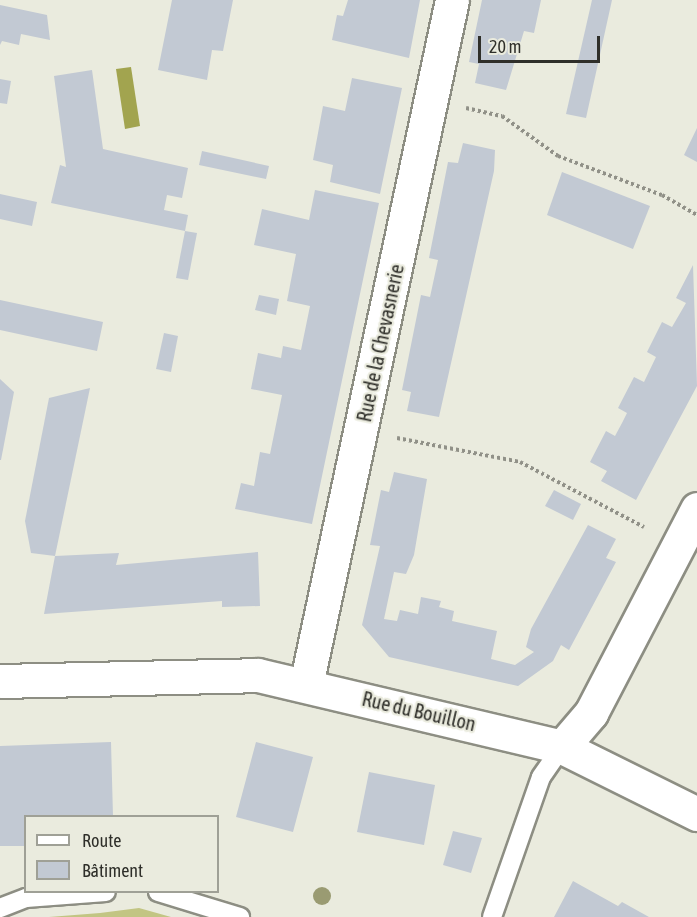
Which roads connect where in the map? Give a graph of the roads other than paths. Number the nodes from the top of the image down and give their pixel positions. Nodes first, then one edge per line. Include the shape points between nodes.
1 (452, 0) edge
2 (697, 509) edge
3 (0, 681) edge
4 (306, 685) junction
5 (562, 747) junction
6 (697, 814) edge
7 (83, 893) edge
8 (164, 893) edge
9 (0, 908) edge
10 (240, 917) edge
11 (492, 917) edge

1 - 4 street, Rue de la Chevasnerie
2 - 5 street via 591,713
3 - 4 street, Rue du Bouillon via 258,675
4 - 5 street, Rue du Bouillon
5 - 6 street, Rue du Bouillon
5 - 11 lane via 541,777
7 - 9 lane via 26,898
8 - 10 lane

